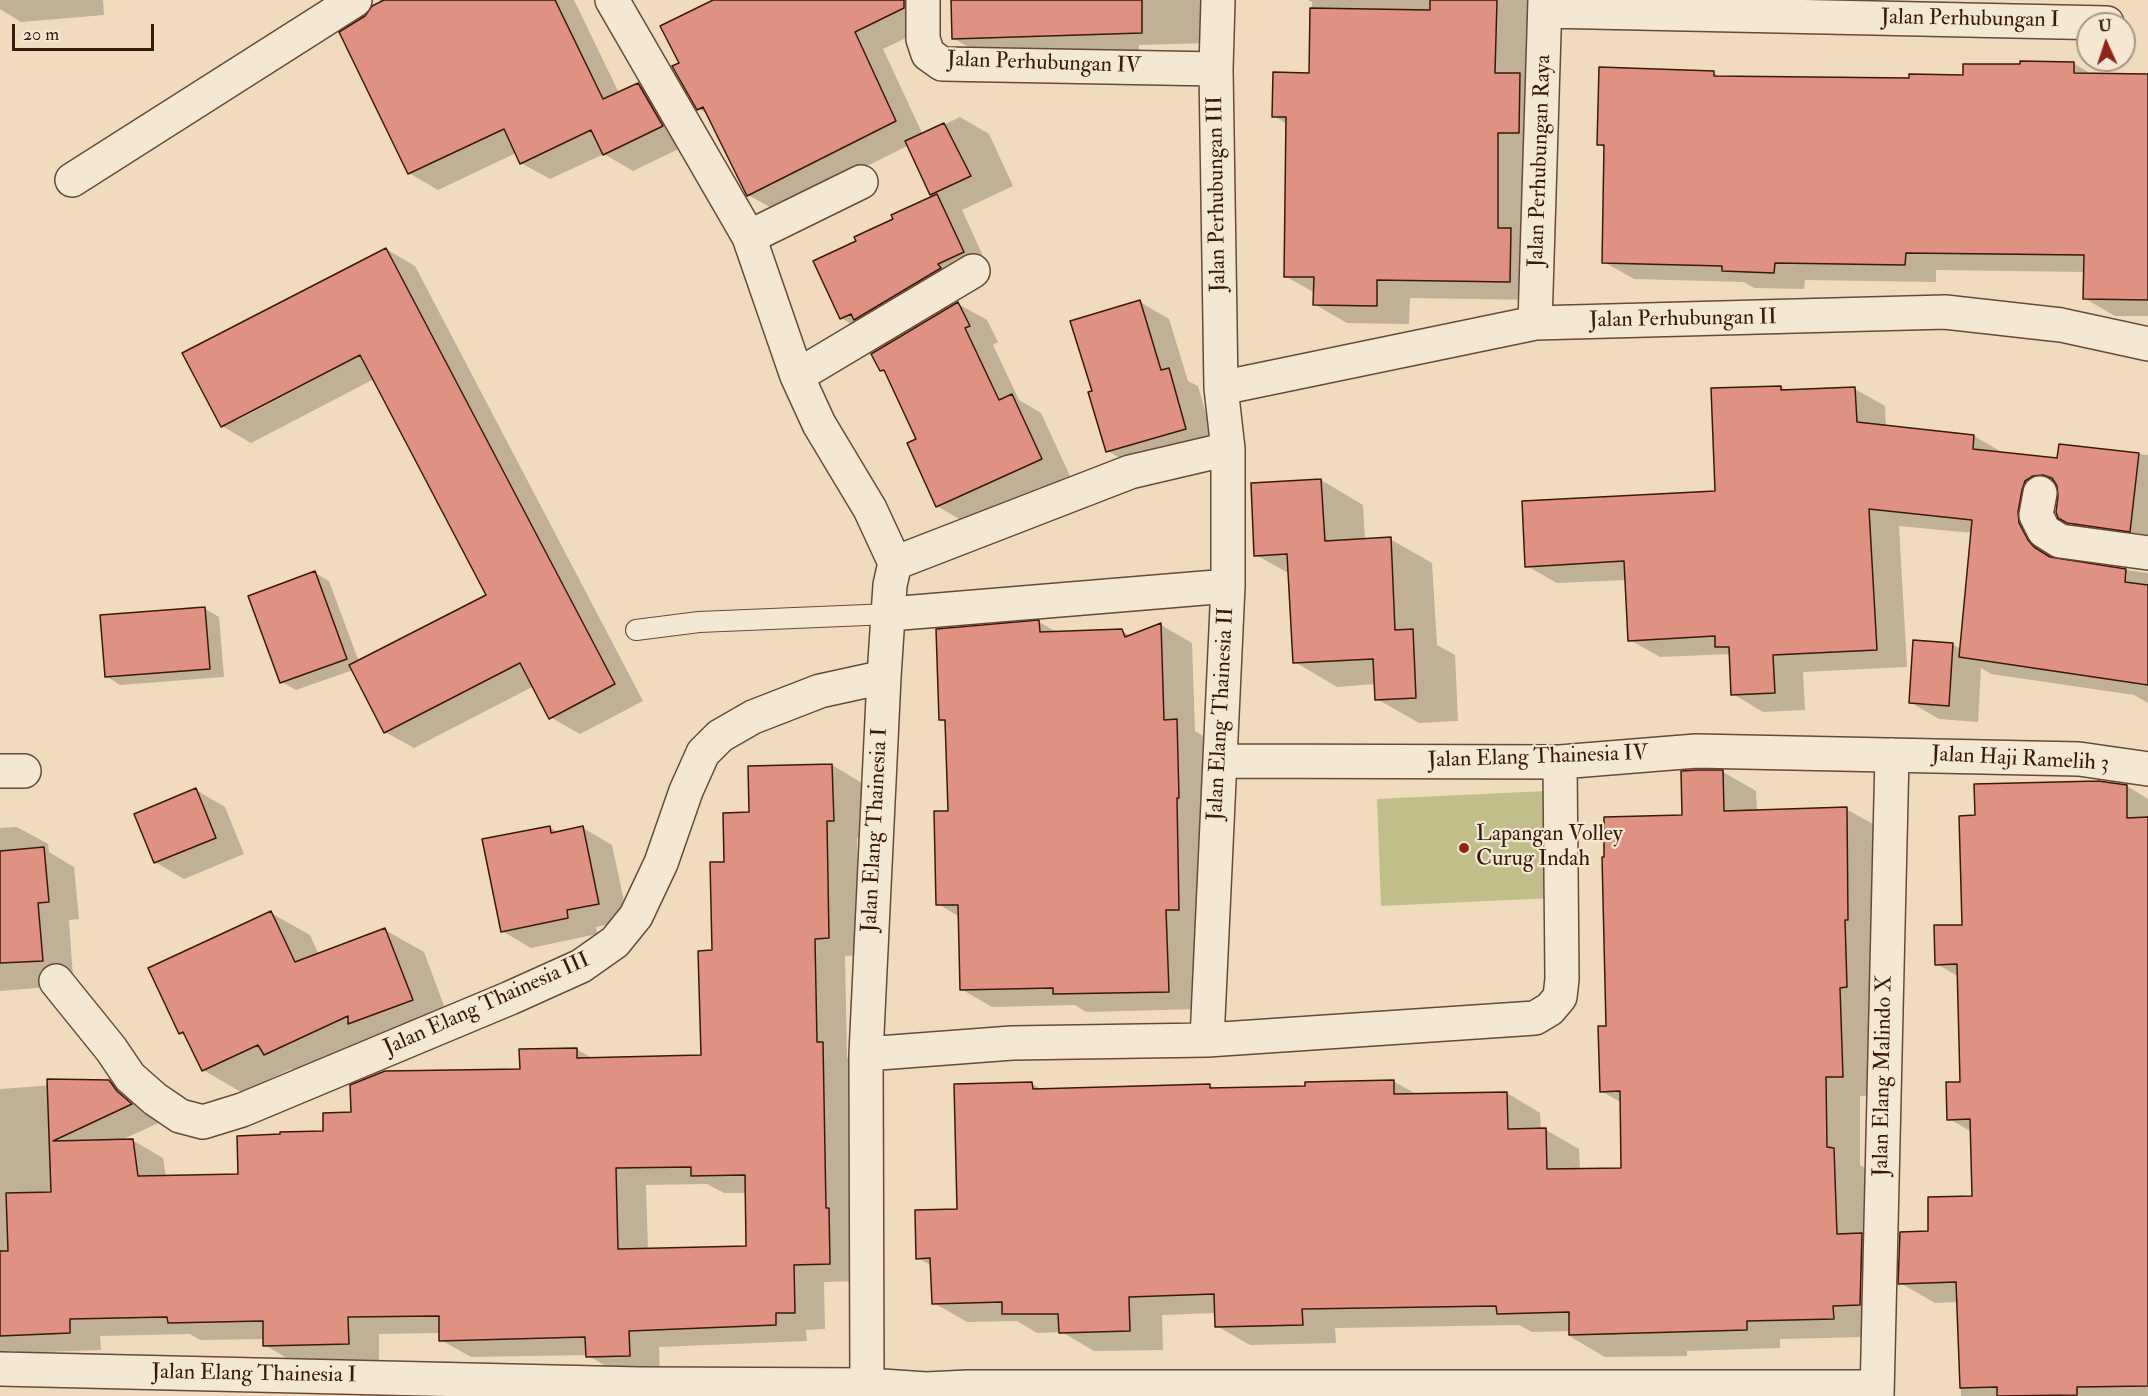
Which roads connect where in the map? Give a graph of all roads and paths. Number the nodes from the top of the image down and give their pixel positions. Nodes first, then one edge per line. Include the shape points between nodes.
1 (355, 0) edge
2 (612, 0) edge
3 (923, 0) edge
4 (1218, 0) edge
5 (1546, 6) edge
6 (1805, 8) edge
7 (2076, 21) edge
8 (1216, 69) junction
9 (72, 180) dead end
10 (861, 182) dead end
11 (749, 237) junction
12 (973, 271) dead end
13 (1535, 323) junction
14 (2148, 344) edge
15 (797, 376) junction
16 (1221, 388) junction
17 (1228, 449) junction
18 (2040, 493) dead end
19 (2148, 554) edge
20 (895, 563) junction
21 (1228, 586) junction
22 (890, 614) junction
23 (636, 630) dead end
24 (884, 677) junction
25 (1892, 755) junction
26 (1220, 761) junction
27 (1560, 762) junction
28 (2148, 769) edge
29 (56, 981) dead end
30 (1207, 1040) junction
31 (866, 1054) junction
32 (0, 1370) edge
33 (867, 1385) junction
34 (639, 1390) edge
35 (968, 1391) edge
36 (1877, 1391) edge

1 - 9 street
2 - 11 street
3 - 8 street, Jalan Perhubungan IV via 922,39 928,54 942,64
4 - 8 street, Jalan Perhubungan III
5 - 6 street, Jalan Perhubungan I
5 - 13 street, Jalan Perhubungan Raya
6 - 7 street, Jalan Perhubungan I
8 - 16 street, Jalan Perhubungan III
10 - 11 street
11 - 15 street
12 - 15 street
13 - 14 street, Jalan Perhubungan II via 1945,312 2061,325
13 - 16 street, Jalan Perhubungan II
15 - 20 street
16 - 17 street, Jalan Elang Thainesia II
17 - 20 street via 1130,472
17 - 21 street, Jalan Elang Thainesia II
18 - 19 street via 2036,516 2044,531 2060,541
20 - 22 street, Jalan Elang Thainesia I
21 - 22 street
21 - 26 street, Jalan Elang Thainesia II
22 - 23 lane via 699,622
22 - 24 street, Jalan Elang Thainesia I
24 - 29 street, Jalan Elang Thainesia III via 820,691 753,717 720,736 703,753 636,916 615,942 581,966 242,1110 203,1122 180,1116 163,1105 130,1077
24 - 31 street, Jalan Elang Thainesia I
25 - 27 street, Jalan Elang Thainesia IV via 1696,751
25 - 28 street, Jalan Haji Ramelih 3 via 2079,759
25 - 36 street, Jalan Elang Malindo X
26 - 27 street, Jalan Elang Thainesia IV
26 - 30 street, Jalan Elang Thainesia II
27 - 30 street via 1562,979 1560,997 1550,1009 1535,1018
30 - 31 street via 1012,1043
31 - 33 street, Jalan Elang Thainesia I
32 - 34 street, Jalan Elang Thainesia I
33 - 34 street, Jalan Elang Thainesia I
33 - 35 street, Jalan Elang Thainesia I
35 - 36 street, Jalan Elang Thainesia I

